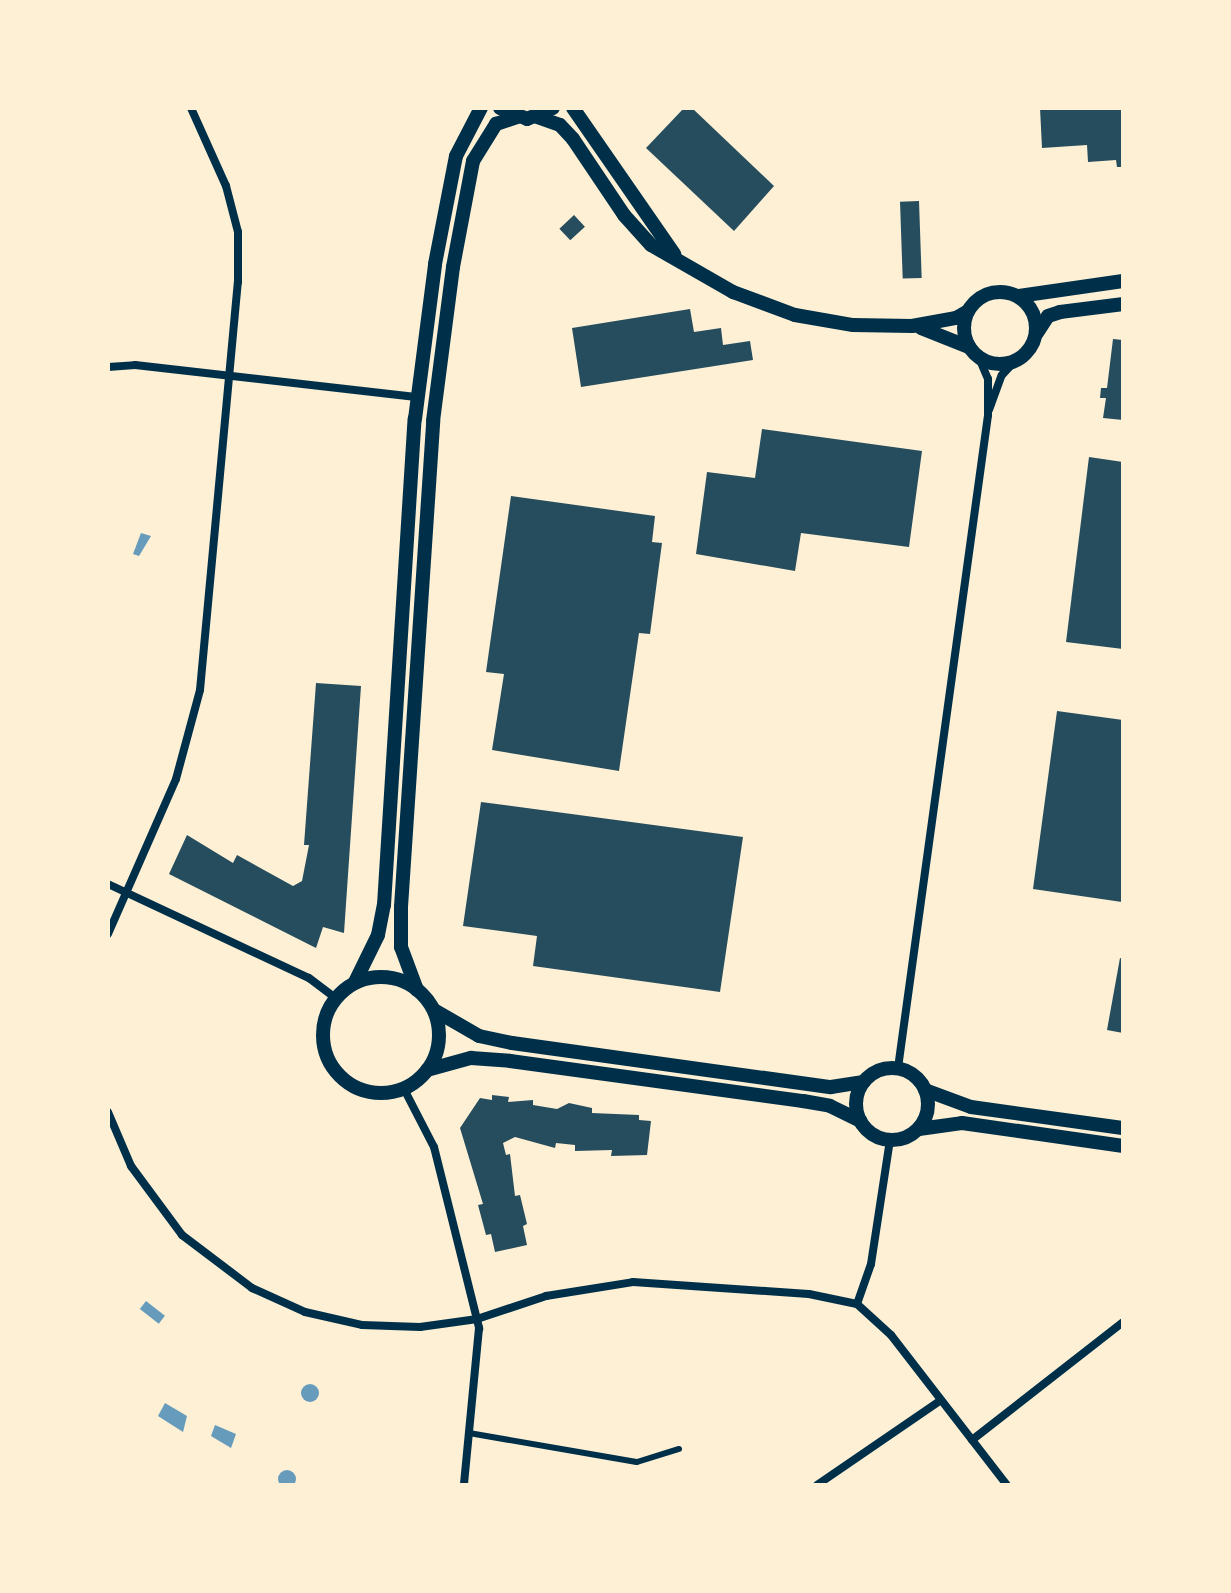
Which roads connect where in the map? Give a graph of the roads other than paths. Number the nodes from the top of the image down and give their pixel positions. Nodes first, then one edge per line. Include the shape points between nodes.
1 (191, 108) edge
2 (481, 108) edge
3 (500, 108) edge
4 (553, 108) edge
5 (573, 108) edge
6 (517, 117) junction
7 (537, 117) junction
8 (676, 257) junction
9 (1123, 281) edge
10 (1019, 296) junction
11 (1123, 304) edge
12 (968, 311) junction
13 (912, 326) junction
14 (1035, 337) junction
15 (974, 352) junction
16 (1015, 361) junction
17 (108, 367) edge
18 (231, 375) junction
19 (418, 397) junction
20 (988, 415) junction
21 (108, 884) edge
22 (125, 890) junction
23 (108, 934) edge
24 (355, 982) junction
25 (417, 990) junction
26 (336, 998) junction
27 (434, 1010) junction
28 (898, 1068) junction
29 (427, 1070) junction
30 (864, 1082) junction
31 (404, 1089) junction
32 (925, 1090) junction
33 (108, 1113) edge
34 (861, 1121) junction
35 (1123, 1128) edge
36 (919, 1129) junction
37 (890, 1140) junction
38 (1123, 1146) edge
39 (857, 1304) junction
40 (477, 1319) junction
41 (1123, 1322) edge
42 (941, 1400) junction
43 (469, 1433) junction
44 (972, 1440) junction
45 (679, 1449) dead end
46 (1005, 1484) edge
47 (464, 1485) edge
48 (817, 1485) edge

1 - 18 street via 226,186 238,232
2 - 19 street via 464,132 445,203
3 - 6 street
4 - 7 street
5 - 8 street
6 - 7 street
6 - 25 street via 496,124 473,161 433,421 401,907 401,947
7 - 8 street via 560,125 637,232
8 - 13 street via 733,292 795,315 827,323
9 - 10 street
10 - 12 street via 993,292
10 - 14 street via 1034,314
11 - 14 street via 1048,316
12 - 13 street
12 - 15 street via 964,323
13 - 15 street via 955,337
14 - 16 street
15 - 16 street via 1003,364
15 - 20 street via 988,379
16 - 20 street via 999,381
17 - 18 street
18 - 19 street
18 - 22 street via 200,690 176,779
19 - 24 street via 384,905 378,935
20 - 28 street
21 - 22 street
22 - 23 street
22 - 26 street via 309,978
24 - 25 street via 387,978
24 - 26 street
25 - 27 street
26 - 31 street via 325,1017 328,1061 360,1090
27 - 29 street via 439,1031
27 - 30 street via 479,1036 512,1043 831,1087
28 - 30 street via 879,1071
28 - 32 street via 919,1079
29 - 31 street
29 - 34 street via 471,1058 510,1061 803,1101 830,1106
30 - 34 street via 857,1101
31 - 40 street via 434,1147
32 - 35 street via 971,1107
32 - 36 street via 928,1110
33 - 40 street via 131,1166 164,1214 205,1255 252,1288 305,1312 362,1325 420,1327
34 - 37 street via 878,1137
36 - 37 street
36 - 38 street via 962,1123
37 - 39 street via 871,1264
39 - 40 street via 809,1294 633,1282 546,1296
39 - 42 street via 891,1335
40 - 43 street via 480,1346
41 - 44 street
42 - 44 street
42 - 48 street
43 - 45 lane via 637,1462
43 - 47 street
44 - 46 street

